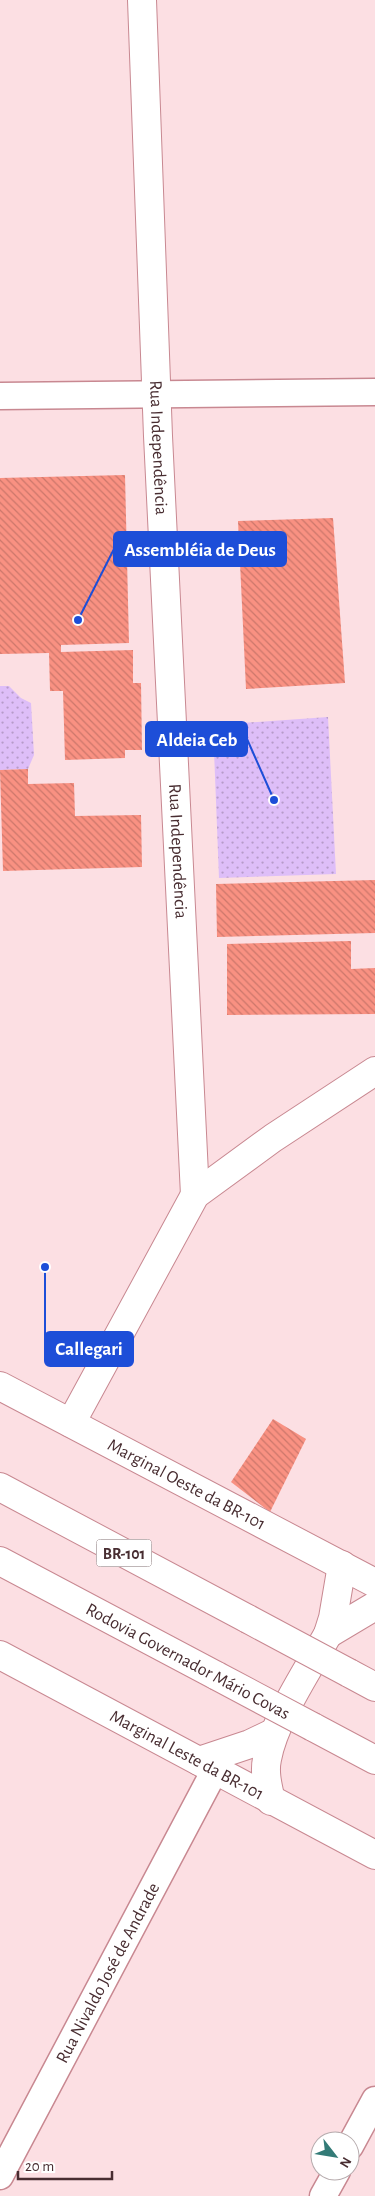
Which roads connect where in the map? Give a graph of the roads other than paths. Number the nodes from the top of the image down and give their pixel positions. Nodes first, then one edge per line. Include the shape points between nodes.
1 (142, 0) edge
2 (375, 392) edge
3 (158, 394) junction
4 (0, 396) edge
5 (375, 1071) edge
6 (194, 1195) junction
7 (0, 1386) edge
8 (71, 1423) junction
9 (0, 1487) edge
10 (0, 1561) edge
11 (342, 1565) junction
12 (375, 1583) edge
13 (375, 1606) edge
14 (328, 1634) junction
15 (0, 1655) edge
16 (375, 1686) edge
17 (273, 1733) junction
18 (375, 1760) edge
19 (207, 1765) junction
20 (271, 1801) junction
21 (375, 1856) edge
22 (375, 2100) edge
23 (358, 2131) edge
24 (0, 2176) edge
25 (331, 2181) edge
26 (323, 2196) edge

1 - 3 main road, Rua Independência
2 - 3 street
3 - 4 street
3 - 6 main road, Rua Independência
5 - 6 main road
6 - 8 main road
7 - 8 main road, Marginal Oeste da BR-101
8 - 11 main road, Marginal Oeste da BR-101
9 - 16 main road, BR-101, bridge
10 - 18 main road, Rodovia Governador Mário Covas, bridge
11 - 12 main road, Marginal Oeste da BR-101
11 - 14 main road
13 - 14 main road
14 - 17 main road
15 - 19 main road, Marginal Leste da BR-101
17 - 19 main road
17 - 20 main road via 266,1760
19 - 20 main road, Marginal Leste da BR-101
19 - 24 street, Rua Nivaldo José de Andrade
20 - 21 main road, Marginal Leste da BR-101
22 - 23 street
25 - 26 street

